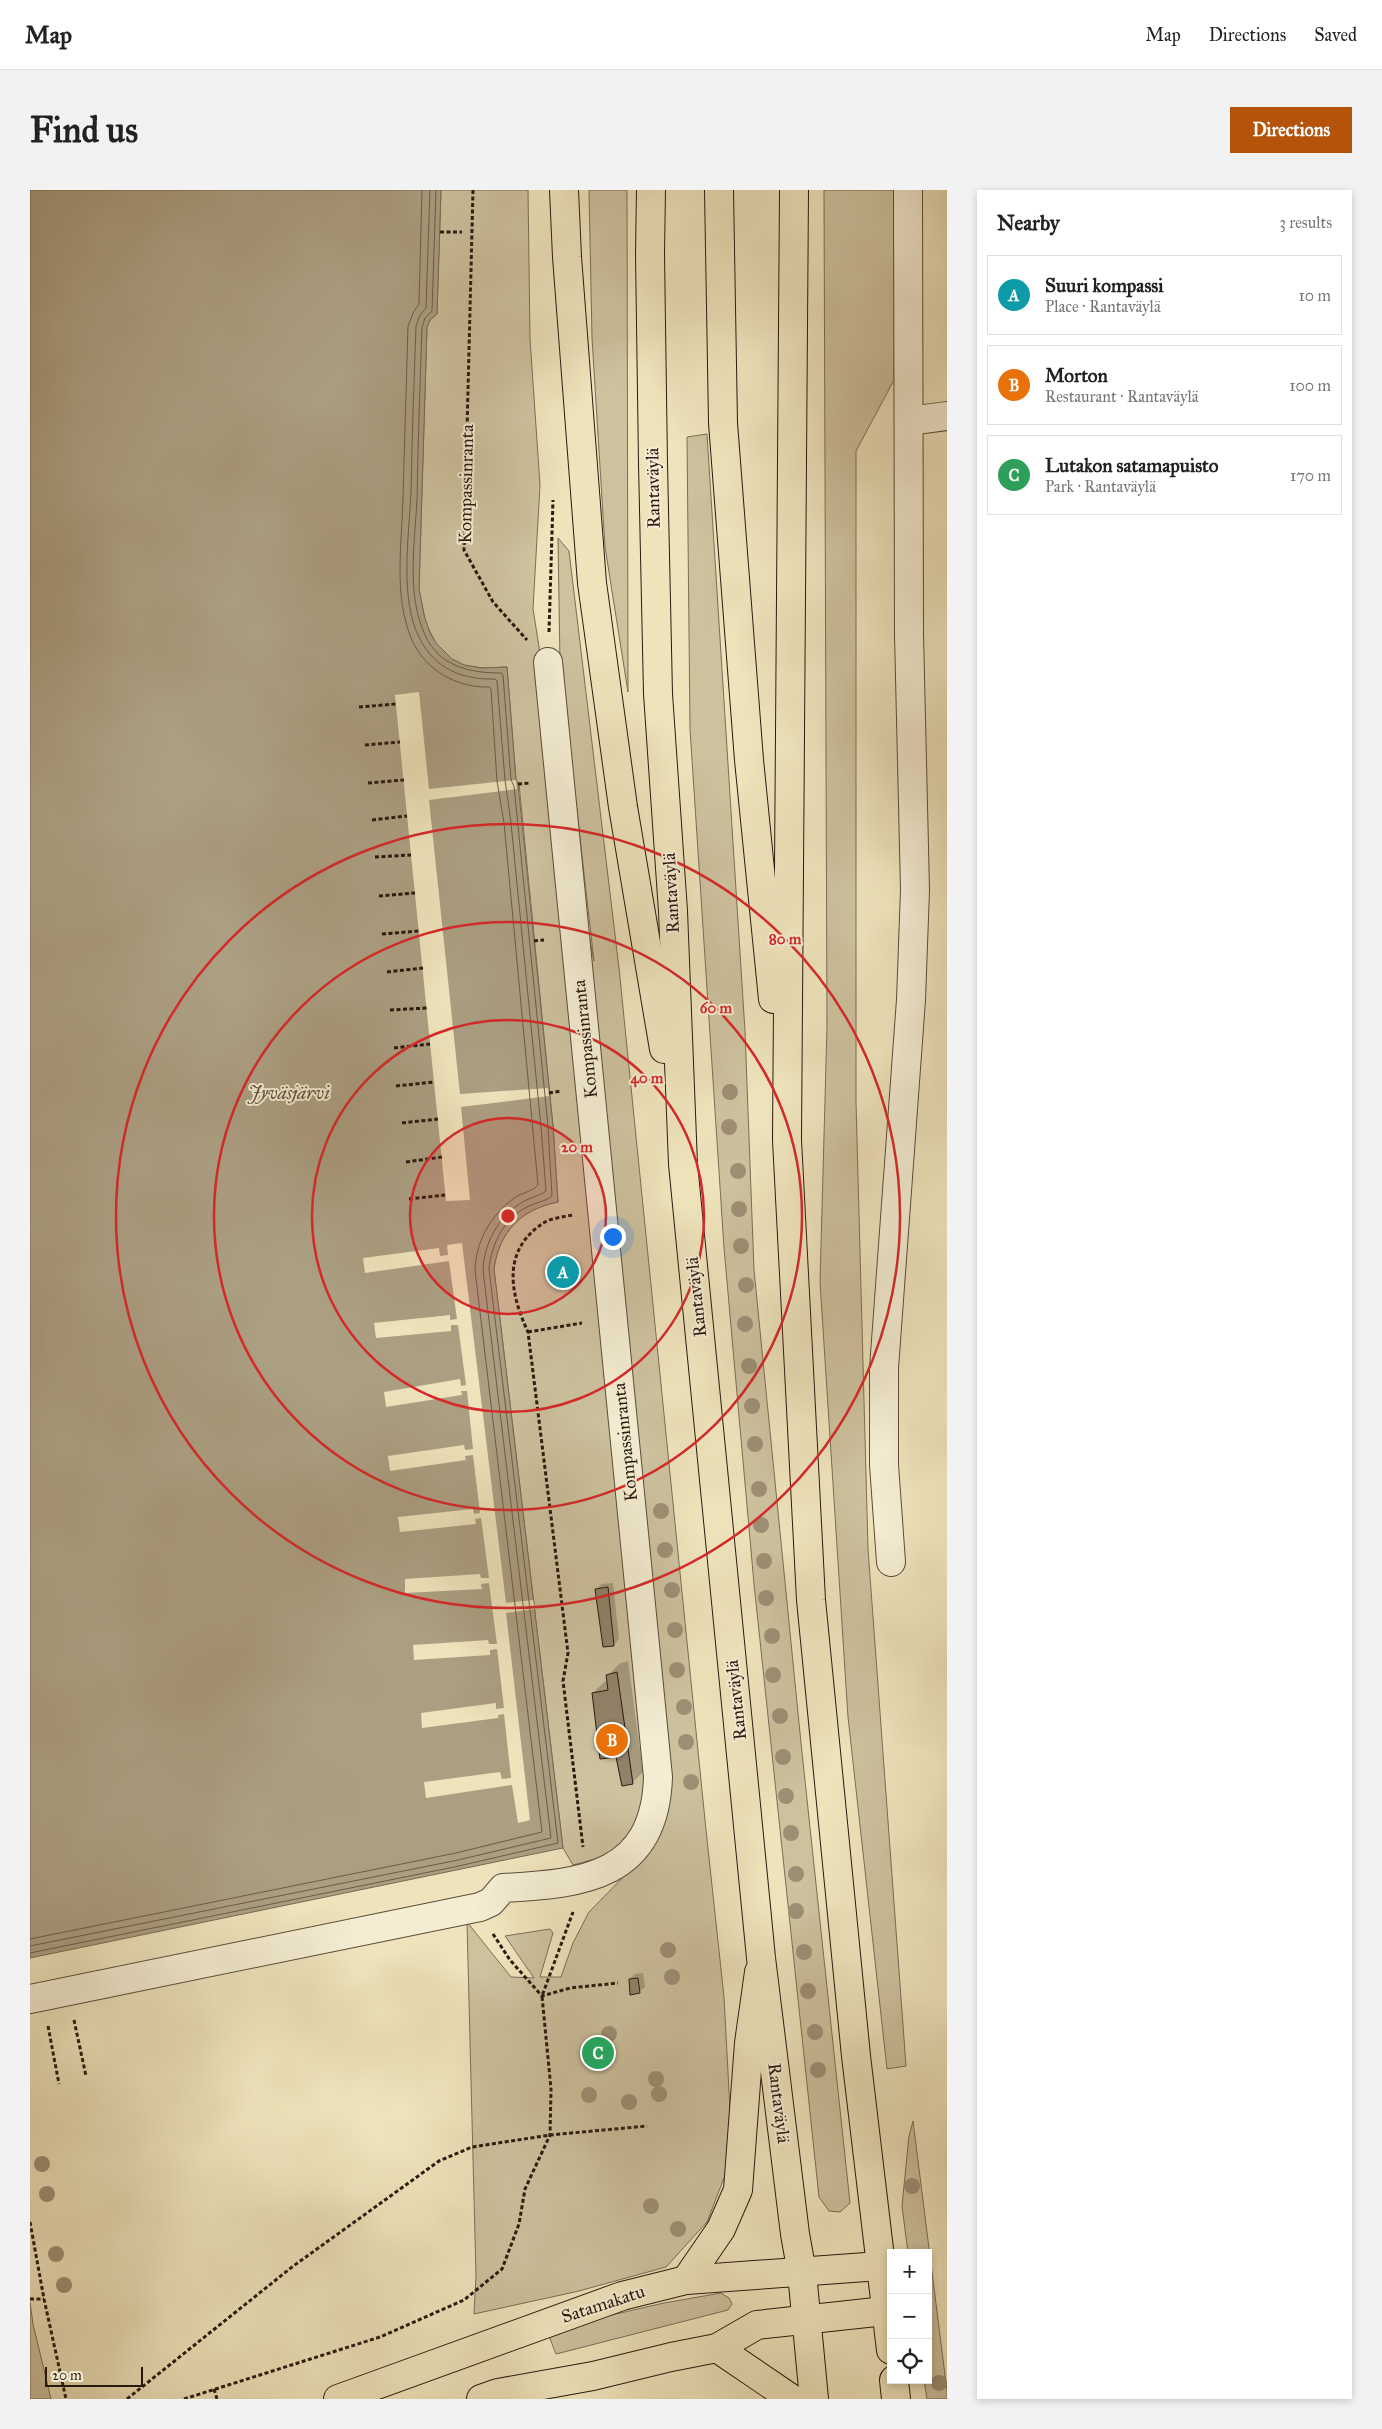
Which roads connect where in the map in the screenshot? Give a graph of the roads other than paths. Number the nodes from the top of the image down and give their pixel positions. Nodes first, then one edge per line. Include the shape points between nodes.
1 (564, 190) edge
2 (652, 190) edge
3 (719, 190) edge
4 (794, 190) edge
5 (908, 190) edge
6 (947, 416) edge
7 (909, 421) junction
8 (548, 662) road end
9 (787, 1140) junction
10 (683, 1164) junction
11 (891, 1562) dead end
12 (761, 1958) junction
13 (47, 1995) edge
14 (880, 2266) junction
15 (802, 2273) junction
16 (686, 2280) junction
17 (885, 2311) junction
18 (805, 2320) junction
19 (889, 2339) edge
20 (717, 2348) junction
21 (894, 2384) edge
22 (338, 2399) edge
23 (482, 2399) edge
24 (792, 2399) edge
25 (814, 2399) edge
26 (896, 2399) edge

1 - 10 main road via 592,583 621,798
2 - 10 main road, Rantaväylä via 652,463 658,694 673,911
3 - 9 main road via 723,423 750,770
4 - 9 main road
5 - 7 lane
6 - 7 lane
7 - 11 lane via 915,890 911,1000 884,1368 884,1465
8 - 13 lane, Kompassinranta via 657,1767 657,1796 651,1821 637,1846 618,1866 584,1878 554,1886 502,1888 491,1902 480,1907
9 - 14 main road via 811,1600
10 - 12 main road, Rantaväylä
12 - 15 main road, Rantaväylä
12 - 16 main road via 749,2043 738,2190 721,2229
14 - 15 main road, Satamakatu
14 - 17 main road
15 - 16 main road, Satamakatu
15 - 18 main road, Rantaväylä
16 - 22 main road, Satamakatu via 622,2296
17 - 18 main road
17 - 19 main road
18 - 20 main road via 757,2325
18 - 25 main road, Rantaväylä
20 - 23 main road
20 - 24 main road
21 - 26 main road

